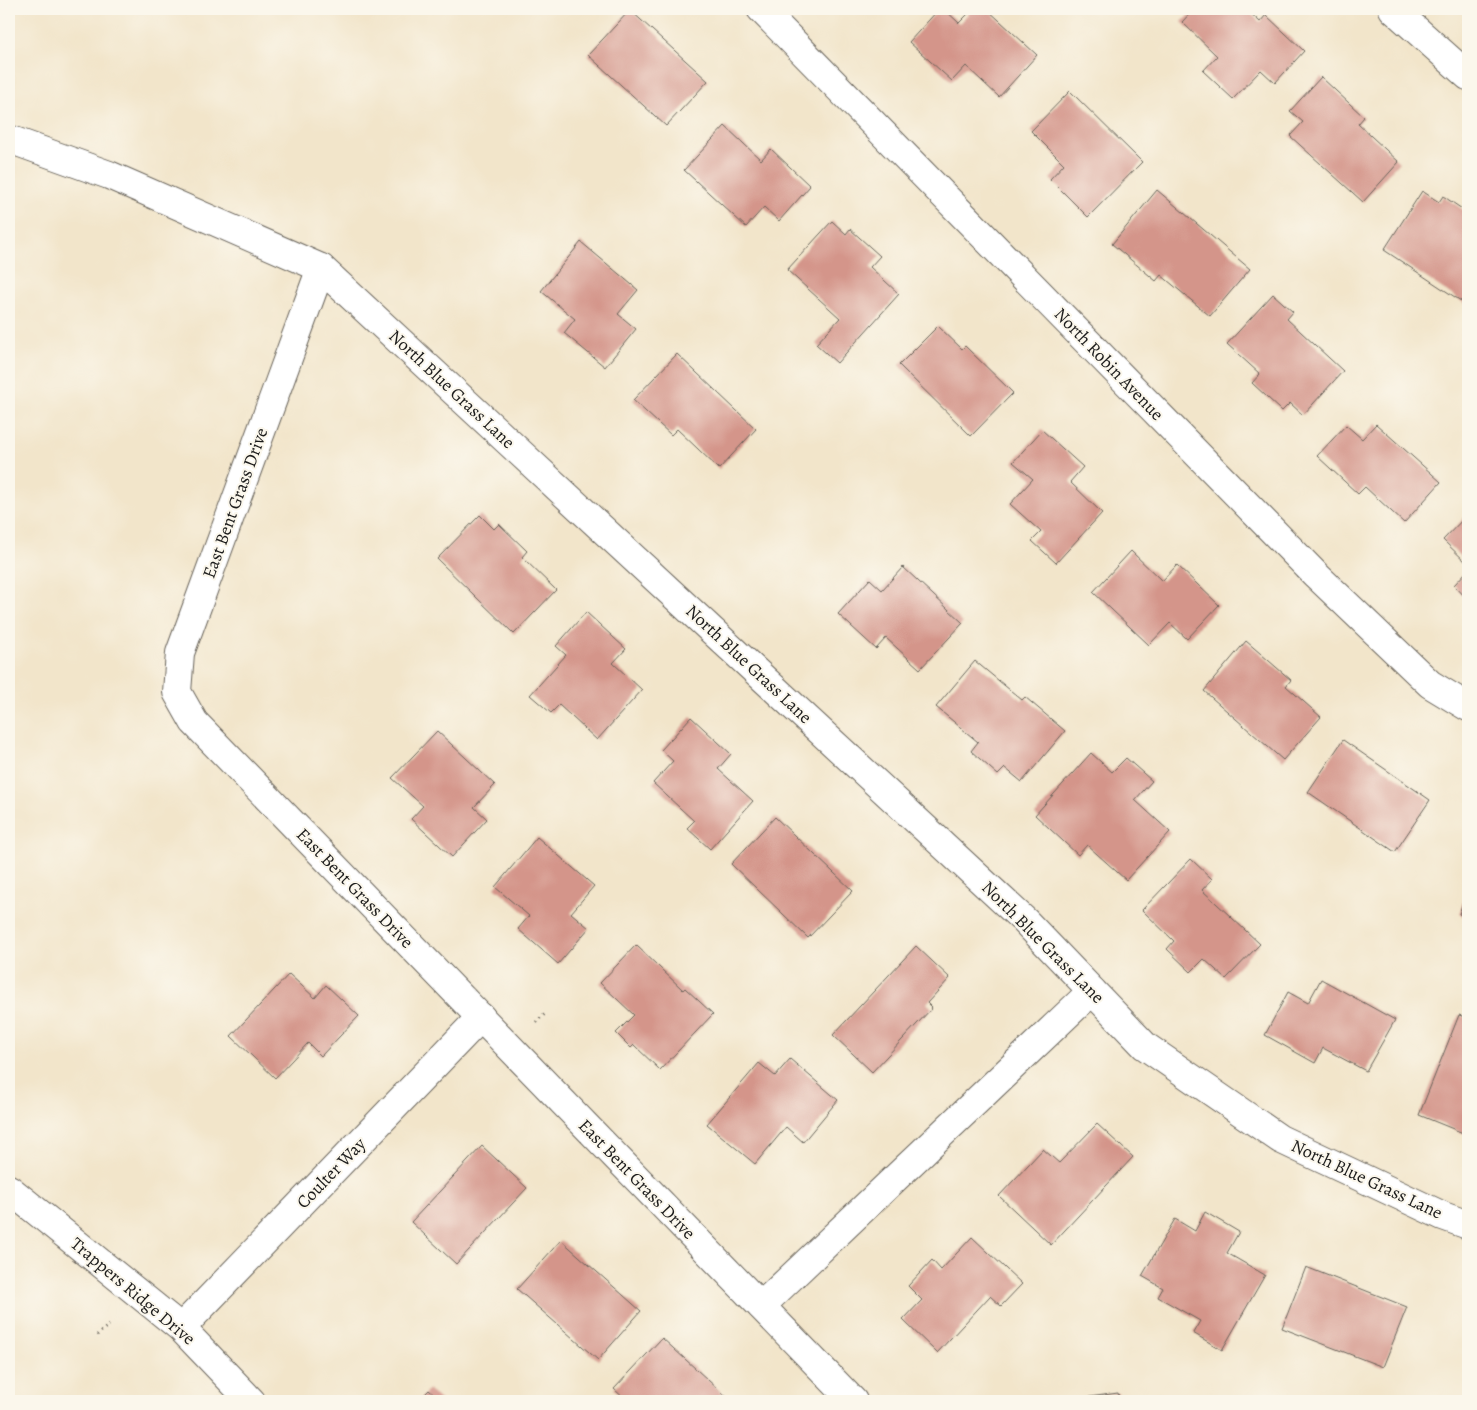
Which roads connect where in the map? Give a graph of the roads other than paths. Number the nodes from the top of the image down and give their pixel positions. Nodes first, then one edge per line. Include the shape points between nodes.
1 (761, 9) edge
2 (1393, 9) edge
3 (1468, 76) edge
4 (9, 140) edge
5 (321, 268) junction
6 (1468, 707) edge
7 (1092, 991) junction
8 (481, 1017) junction
9 (9, 1189) edge
10 (1468, 1225) edge
11 (761, 1306) junction
12 (181, 1328) junction
13 (251, 1401) edge
14 (853, 1401) edge

1 - 6 street, North Robin Avenue via 1316,575 1430,684
2 - 3 street
4 - 5 street, North Blue Grass Lane via 109,175
5 - 7 street, North Blue Grass Lane via 1025,921
5 - 8 street, East Bent Grass Drive via 180,653 177,692 194,722
7 - 10 street, North Blue Grass Lane via 1145,1046 1280,1139
7 - 11 street
8 - 11 street, East Bent Grass Drive
8 - 12 street, Coulter Way
9 - 12 street, Trappers Ridge Drive
11 - 14 street, East Bent Grass Drive
12 - 13 street, Trappers Ridge Drive

